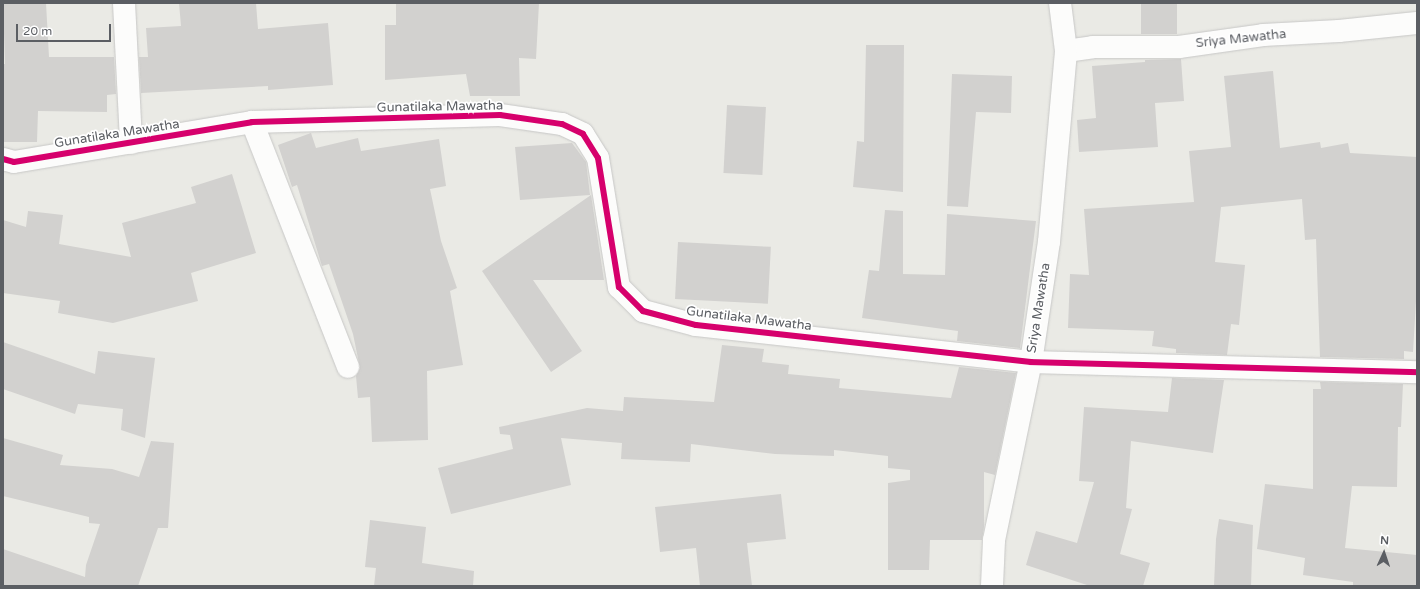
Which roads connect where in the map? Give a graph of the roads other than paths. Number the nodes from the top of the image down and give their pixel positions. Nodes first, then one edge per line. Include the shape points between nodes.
1 (124, 3) edge
2 (1060, 3) edge
3 (1417, 23) edge
4 (1066, 51) junction
5 (252, 122) junction
6 (131, 143) junction
7 (3, 159) edge
8 (1031, 362) junction
9 (348, 367) dead end
10 (1417, 372) edge
11 (992, 586) edge

1 - 6 street
2 - 4 street, Sriya Mawatha
3 - 4 street, Sriya Mawatha via 1263,35 1179,47 1093,47
4 - 8 street, Sriya Mawatha via 1049,242
5 - 6 street, Gunatilaka Mawatha
5 - 8 street, Gunatilaka Mawatha via 500,115 562,124 583,134 598,158 619,287 643,311 696,325
5 - 9 street
6 - 7 street, Gunatilaka Mawatha via 14,162
8 - 10 street, Gunatilaka Mawatha
8 - 11 street, Sriya Mawatha via 994,540

